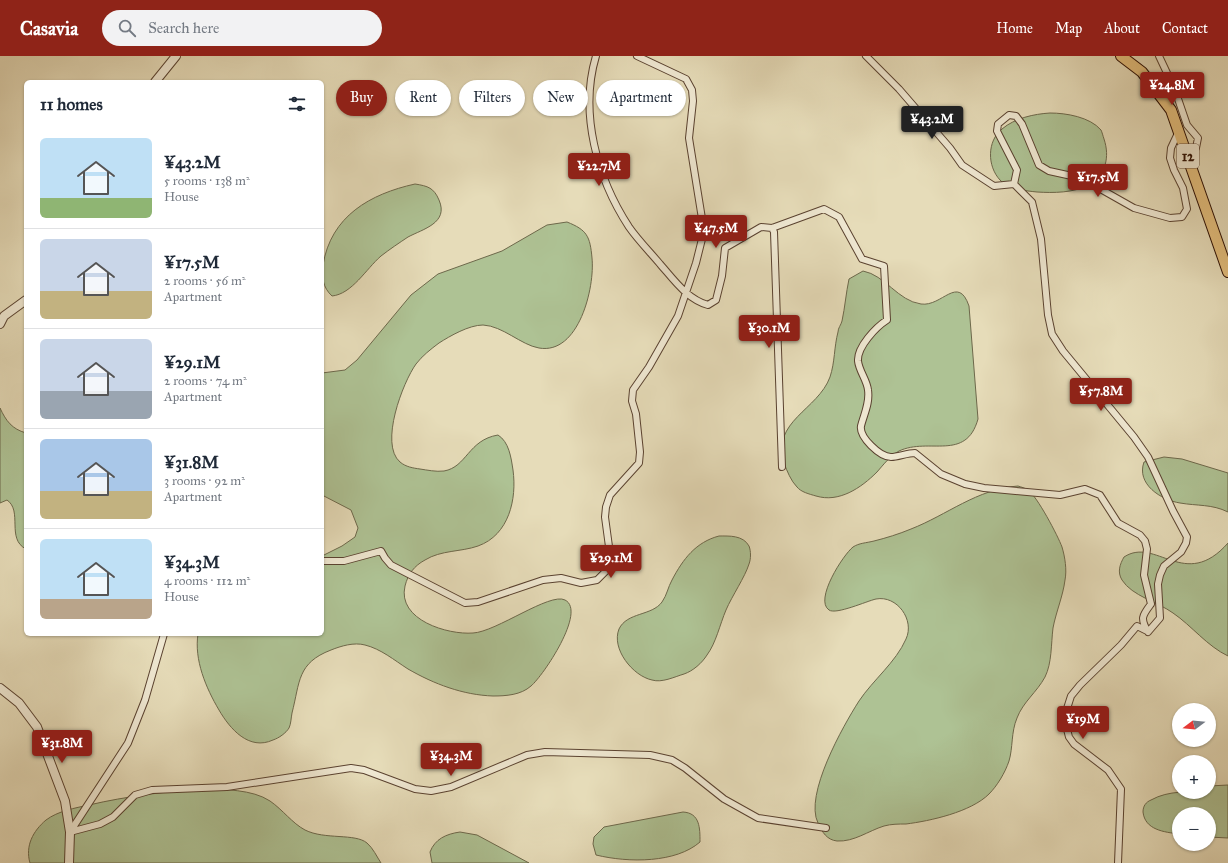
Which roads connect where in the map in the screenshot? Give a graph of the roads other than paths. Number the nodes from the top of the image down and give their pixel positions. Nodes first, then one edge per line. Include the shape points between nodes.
1 (176, 56) edge
2 (596, 56) edge
3 (637, 56) edge
4 (866, 56) edge
5 (1121, 56) edge
6 (1159, 56) edge
7 (157, 80) edge
8 (1179, 131) junction
9 (1188, 157) junction
10 (1014, 184) junction
11 (772, 228) junction
12 (1228, 272) edge
13 (685, 292) junction
14 (24, 301) edge
15 (0, 324) edge
16 (782, 467) dead end
17 (324, 561) edge
18 (1148, 632) junction
19 (163, 636) edge
20 (0, 688) edge
21 (826, 828) dead end
22 (70, 832) junction
23 (69, 863) edge
24 (1118, 863) edge

1 - 7 street
2 - 13 street via 592,69 589,108 593,140 614,201 630,227
3 - 13 street via 686,79 692,90 689,138 704,231
4 - 10 street via 899,89 962,165 994,186
5 - 8 main road, 12 via 1142,72 1162,97 1171,110
6 - 9 street via 1175,90 1187,125 1198,138 1196,148
8 - 9 main road, 12
8 - 10 street via 1171,148 1170,158 1183,188 1186,210 1182,217 1170,218 1134,208 1081,178 1049,171 1039,165 1022,124 1016,116 1009,115 998,124 997,131 1017,170
9 - 12 main road, 12
10 - 18 street via 1032,202 1040,239 1052,334 1148,457 1187,537 1181,552 1164,566 1158,584 1160,618
11 - 13 street via 761,228 725,248 716,300 708,305 696,302
11 - 16 street
11 - 18 street via 824,209 839,217 862,259 884,266 887,320 875,328 861,349 858,360 868,389 868,406 861,428 874,449 890,457 915,453 941,474 965,484 984,488 1060,495 1085,489 1100,495 1118,523 1140,535 1145,541 1147,549 1144,574 1151,604 1143,615 1142,623
13 - 17 street via 678,316 633,390 639,463 610,495 605,517 610,554 607,570 596,580 581,583 561,578 543,580 478,602 465,603 391,565 381,551 344,561
14 - 15 street via 4,316
18 - 24 street via 1137,626 1071,696 1064,718 1069,737 1074,744 1108,770 1121,789
19 - 22 street via 145,700 128,743
20 - 22 street via 19,703 37,727 65,801
21 - 22 street via 758,818 724,800 672,760 650,755 545,752 527,755 451,787 431,791 415,789 364,770 351,768 227,787 152,790 135,795 113,817 100,824
22 - 23 street

